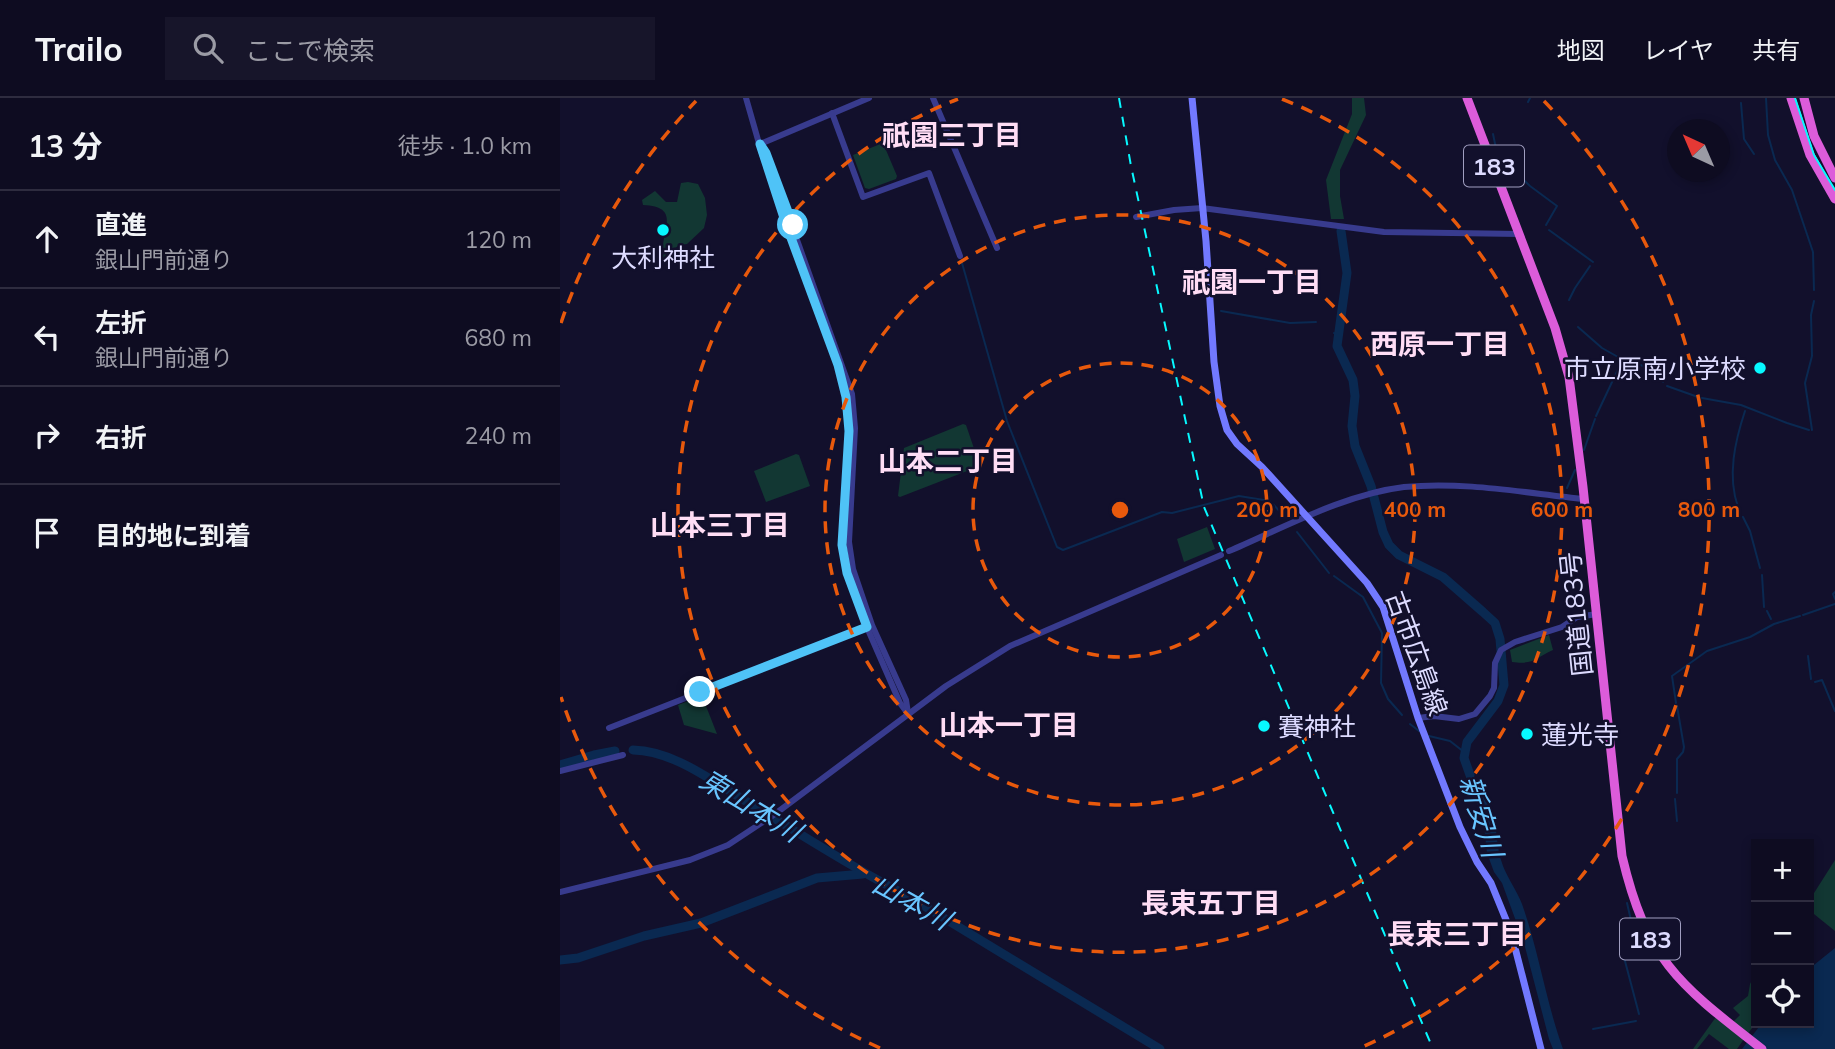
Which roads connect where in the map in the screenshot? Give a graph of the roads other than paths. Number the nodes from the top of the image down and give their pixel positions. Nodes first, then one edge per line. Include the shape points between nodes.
1 (746, 98) edge
2 (869, 98) edge
3 (933, 98) edge
4 (1192, 98) edge
5 (1467, 98) edge
6 (1791, 98) edge
7 (1804, 98) edge
8 (832, 113) junction
9 (760, 144) junction
10 (1835, 178) edge
11 (1835, 199) edge
12 (1202, 208) junction
13 (1136, 218) dead end
14 (1520, 234) junction
15 (997, 248) dead end
16 (960, 256) dead end
17 (1584, 499) junction
18 (1308, 517) junction
19 (1229, 551) dead end
20 (1221, 555) dead end
21 (1597, 614) junction
22 (867, 627) junction
23 (908, 713) junction
24 (1418, 718) junction
25 (609, 728) dead end
26 (623, 755) dead end
27 (560, 771) edge
28 (560, 891) edge
29 (1541, 1049) edge
30 (1762, 1049) edge

1 - 9 street
2 - 8 street
3 - 15 street
4 - 12 main road, 古市広島線
5 - 14 highway, 国道183号 / 183
6 - 11 highway via 1810,155
7 - 10 highway via 1814,136
8 - 9 street
8 - 16 street via 863,197 929,173
9 - 22 street via 846,397 849,431 842,545
9 - 23 street via 849,386 855,428 849,542 853,569
12 - 13 street
12 - 14 street via 1384,232
12 - 18 main road, 古市広島線 via 1214,362 1225,425 1237,444
14 - 17 highway, 国道183号 / 183 via 1565,362
17 - 18 street via 1448,486 1402,487
17 - 21 highway, 国道183号 / 183
18 - 19 street
18 - 24 main road, 古市広島線 via 1375,592
20 - 23 street via 1010,646
21 - 24 street via 1577,617 1552,631 1506,646 1495,663 1493,689 1475,714 1459,719
21 - 30 highway, 国道183号 / 183 via 1622,856 1633,900 1666,965 1707,1006
22 - 23 street
22 - 25 street
23 - 28 street via 728,845 700,857
24 - 29 main road, 古市広島線 via 1460,827 1501,904
26 - 27 street

